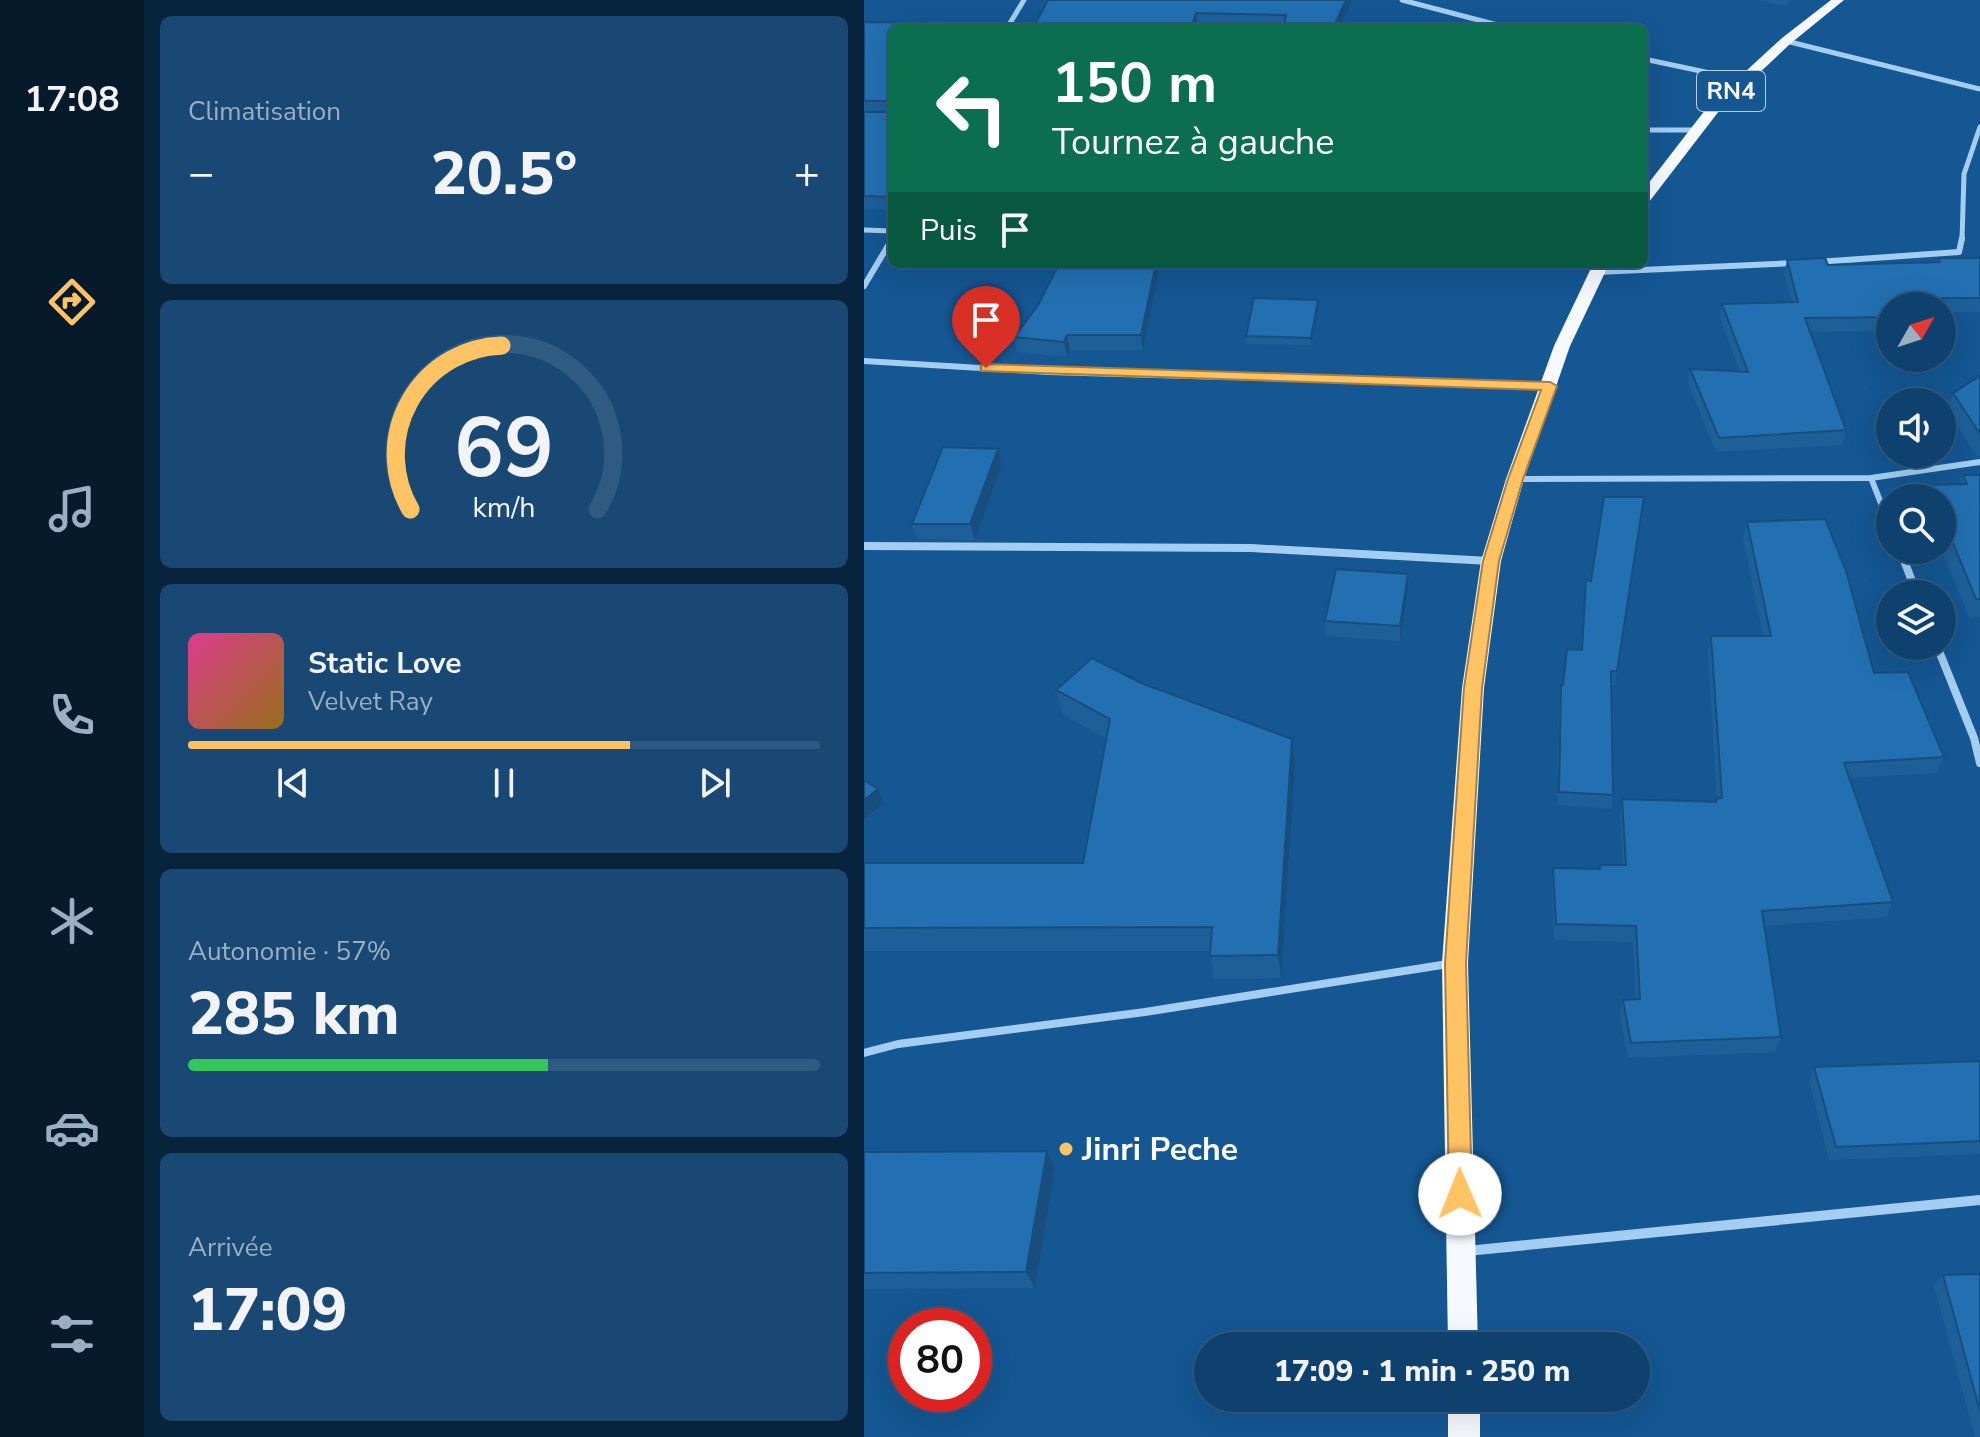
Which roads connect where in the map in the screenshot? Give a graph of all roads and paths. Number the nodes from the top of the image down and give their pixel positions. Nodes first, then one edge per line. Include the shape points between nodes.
1 (1024, 0) edge
2 (1402, 0) edge
3 (1834, 1) edge
4 (1009, 24) edge
5 (1494, 24) edge
6 (1786, 41) junction
7 (1648, 60) edge
8 (1743, 80) junction
9 (1980, 89) edge
10 (1980, 127) edge
11 (1648, 130) edge
12 (1694, 130) junction
13 (1648, 193) edge
14 (864, 230) edge
15 (888, 231) edge
16 (888, 246) edge
17 (1648, 266) edge
18 (1599, 268) edge
19 (864, 286) edge
20 (864, 361) edge
21 (1550, 386) junction
22 (1980, 462) edge
23 (1871, 478) junction
24 (1515, 479) junction
25 (1876, 491) edge
26 (864, 546) edge
27 (1491, 561) junction
28 (1943, 660) edge
29 (1980, 763) edge
30 (1455, 963) junction
31 (864, 1053) edge
32 (1980, 1200) edge
33 (1462, 1252) junction
34 (1463, 1332) edge
35 (1464, 1412) edge
36 (1464, 1437) edge

1 - 4 street
2 - 5 street
3 - 6 highway, RN4
6 - 8 highway, RN4
6 - 9 street
7 - 8 street
8 - 12 highway, RN4
10 - 17 street via 1964,174 1959,252
11 - 12 street
12 - 13 highway, RN4
14 - 15 street
16 - 19 street
18 - 21 highway via 1562,346
20 - 21 street via 1063,373
21 - 24 highway
22 - 23 street
23 - 24 street
23 - 25 street
24 - 27 highway
26 - 27 street via 1251,548
27 - 30 highway via 1473,688
28 - 29 street
30 - 31 lane
30 - 33 highway
32 - 33 street
33 - 34 highway
35 - 36 highway

